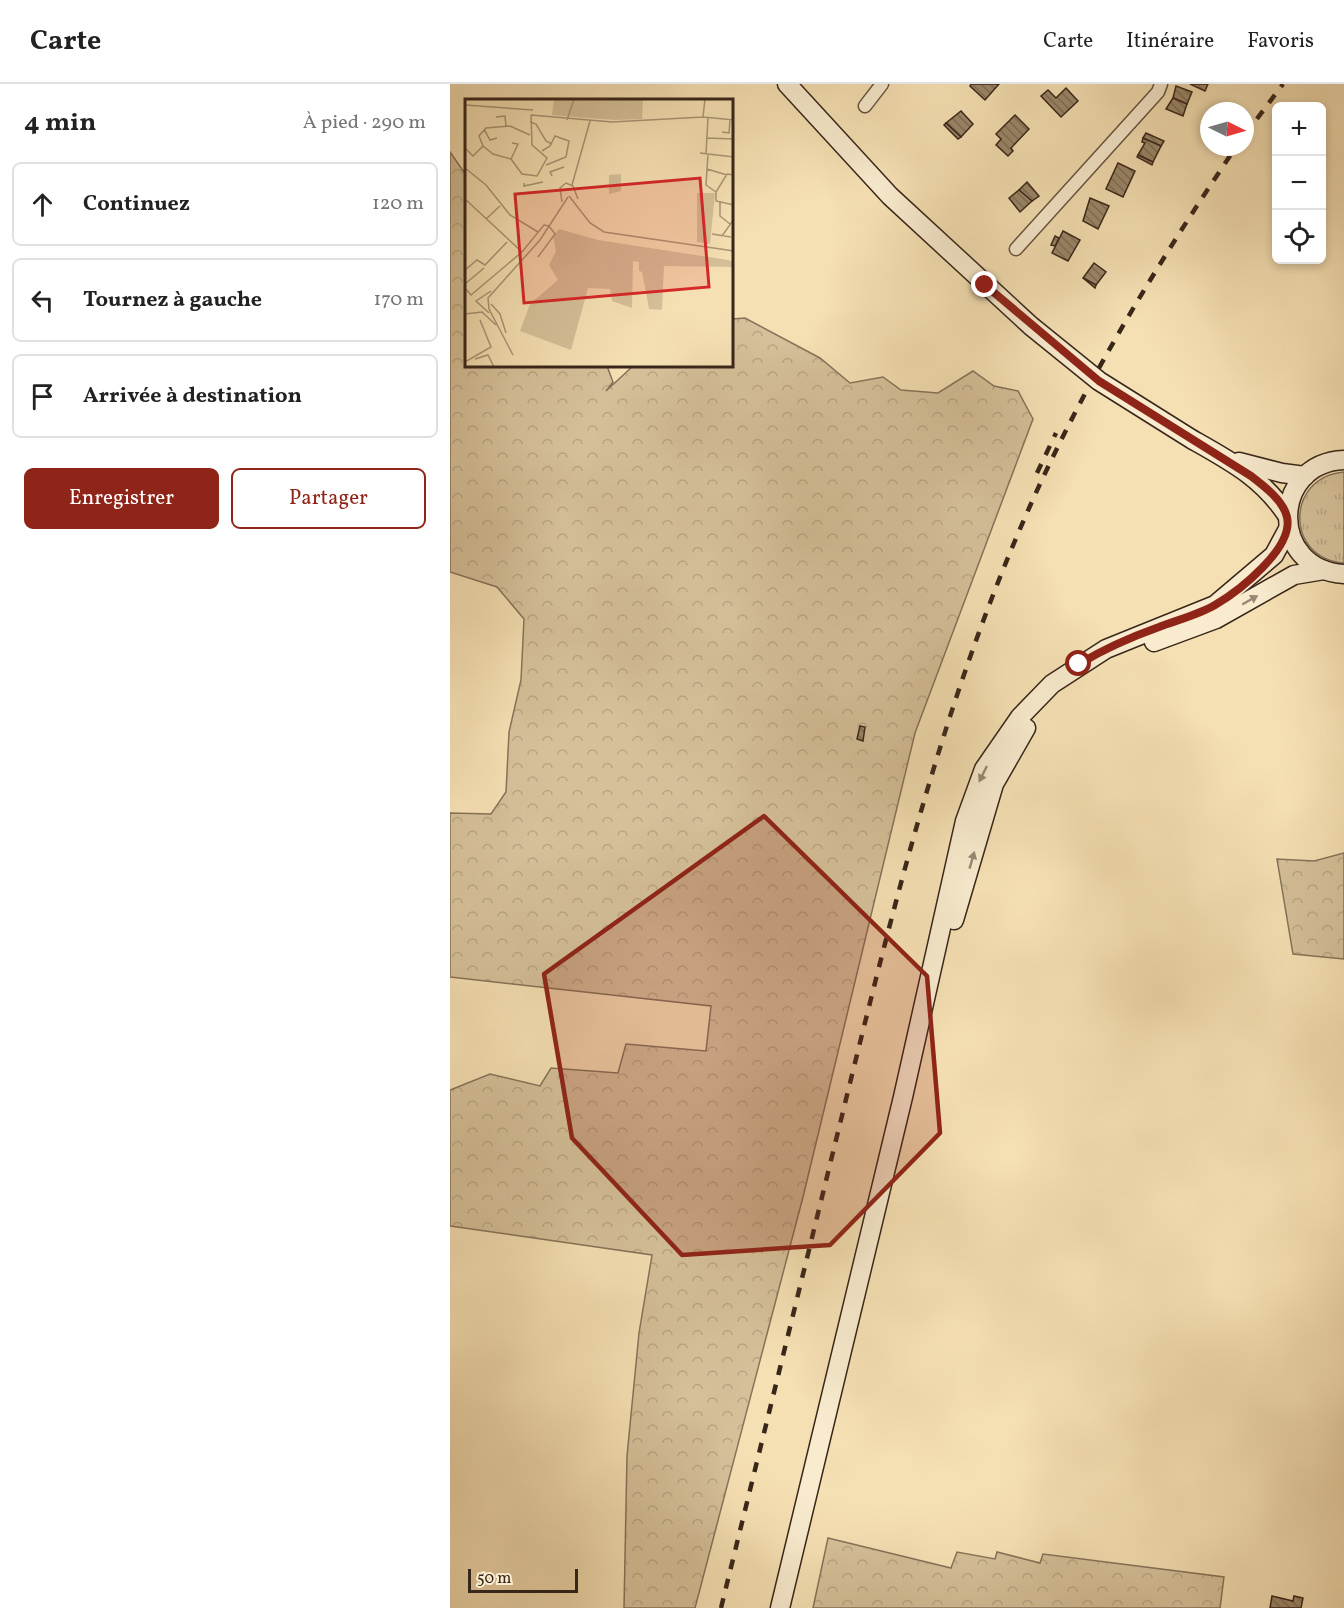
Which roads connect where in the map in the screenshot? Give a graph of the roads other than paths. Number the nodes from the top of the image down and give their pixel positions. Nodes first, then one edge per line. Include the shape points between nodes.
1 (787, 84) edge
2 (882, 84) edge
3 (1161, 84) edge
4 (865, 106) dead end
5 (1016, 249) dead end
6 (1226, 458) junction
7 (1344, 460) edge
8 (1305, 476) junction
9 (1288, 522) junction
10 (1324, 570) junction
11 (1344, 574) edge
12 (903, 1097) junction
13 (780, 1608) edge

1 - 6 main road, bridge via 890,196 1031,326 1099,381
2 - 4 street
3 - 5 street via 1158,92
6 - 8 main road
6 - 9 main road via 1272,493
7 - 8 main road via 1322,464
8 - 9 main road via 1292,494
9 - 10 main road via 1300,553
9 -> 12 main road via 1274,555 1227,597 1079,664 1030,705 999,743 976,787 965,820
10 - 11 main road
12 -> 10 main road via 988,799 1023,730 1062,690 1104,663 1216,619 1294,575
12 - 13 main road

